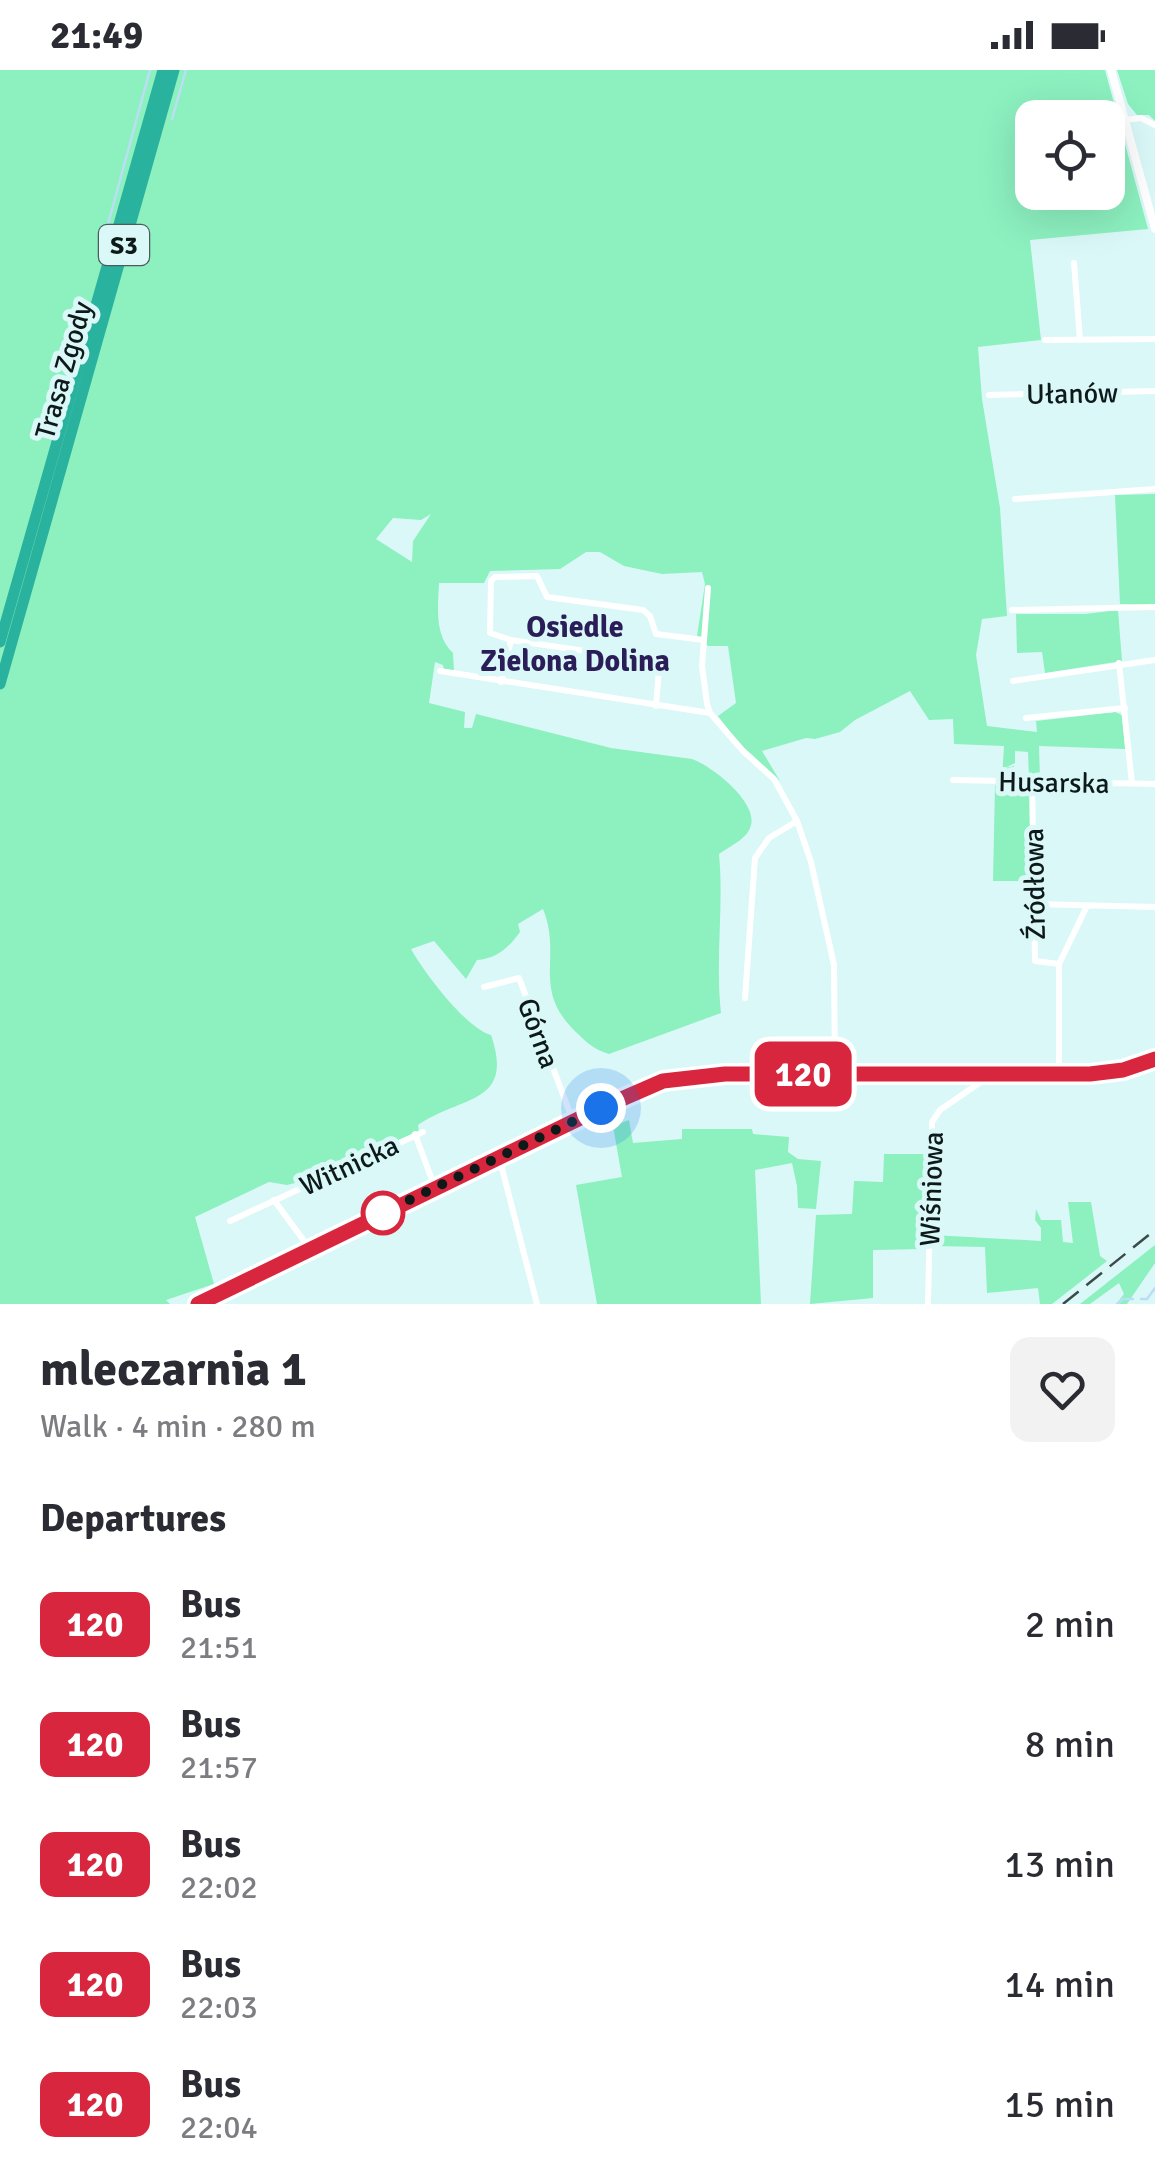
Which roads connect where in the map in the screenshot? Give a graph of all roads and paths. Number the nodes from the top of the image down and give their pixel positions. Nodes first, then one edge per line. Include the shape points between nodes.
1 (162, 70) edge
2 (174, 70) edge
3 (1111, 70) edge
4 (1119, 100) edge
5 (1125, 120) joint
6 (1155, 125) edge
7 (1155, 228) edge
8 (1074, 263) dead end
9 (1155, 339) edge
10 (1044, 340) dead end
11 (1080, 340) junction
12 (1155, 391) edge
13 (989, 395) dead end
14 (1155, 489) edge
15 (1016, 499) dead end
16 (708, 588) dead end
17 (1155, 607) edge
18 (1012, 610) dead end
19 (511, 640) junction
20 (704, 640) junction
21 (0, 642) edge
22 (1155, 660) edge
23 (1118, 663) junction
24 (440, 671) dead end
25 (1012, 680) dead end
26 (500, 682) junction
27 (0, 684) edge
28 (656, 706) junction
29 (1125, 708) junction
30 (710, 713) junction
31 (1026, 718) dead end
32 (953, 780) dead end
33 (1032, 782) junction
34 (1132, 783) junction
35 (1155, 784) edge
36 (797, 821) junction
37 (1035, 904) junction
38 (1087, 906) junction
39 (1155, 906) edge
40 (1059, 964) junction
41 (484, 987) dead end
42 (745, 998) dead end
43 (1155, 1059) edge
44 (835, 1074) junction
45 (972, 1074) junction
46 (993, 1074) junction
47 (1059, 1074) junction
48 (968, 1092) junction
49 (573, 1121) junction
50 (499, 1157) junction
51 (435, 1188) junction
52 (274, 1200) junction
53 (230, 1221) dead end
54 (310, 1249) junction
55 (198, 1304) edge
56 (537, 1304) edge
57 (928, 1304) edge

1 - 21 highway, Trasa Zgody / S3
2 - 27 highway, Trasa Zgody / S3
3 - 4 street
5 - 6 street
5 - 7 street
8 - 11 street
9 - 11 street
10 - 11 street
12 - 13 street, Ułanów
14 - 15 street
16 - 20 street
17 - 18 street
19 - 20 street via 488,628 495,577 537,576 548,597 642,610 656,634
19 - 26 street
19 - 28 street via 652,661 659,670
20 - 30 street
22 - 23 street
23 - 25 street
23 - 29 street
24 - 26 street
26 - 28 street
28 - 30 street
29 - 31 street
29 - 34 street
30 - 36 street via 774,779
32 - 33 street, Husarska
33 - 34 street, Husarska
33 - 37 street, Źródłowa
34 - 35 street, Husarska
36 - 42 street via 769,838 755,858
36 - 44 street via 834,965
37 - 38 street
37 - 40 street, Źródłowa via 1035,961
38 - 39 street
38 - 40 street, Źródłowa
40 - 47 street, Źródłowa
41 - 49 street, Górna via 519,978
43 - 47 main road via 1104,1073
44 - 45 main road
44 - 49 main road via 676,1079
45 - 46 main road
45 - 48 street
46 - 47 main road
46 - 48 street, Wiśniowa
48 - 57 street, Wiśniowa via 932,1122
49 - 50 main road
50 - 51 main road
50 - 56 street
51 - 52 street, Witnicka via 419,1133
51 - 54 main road
52 - 53 street, Witnicka
52 - 54 street, Witnicka
54 - 55 main road

